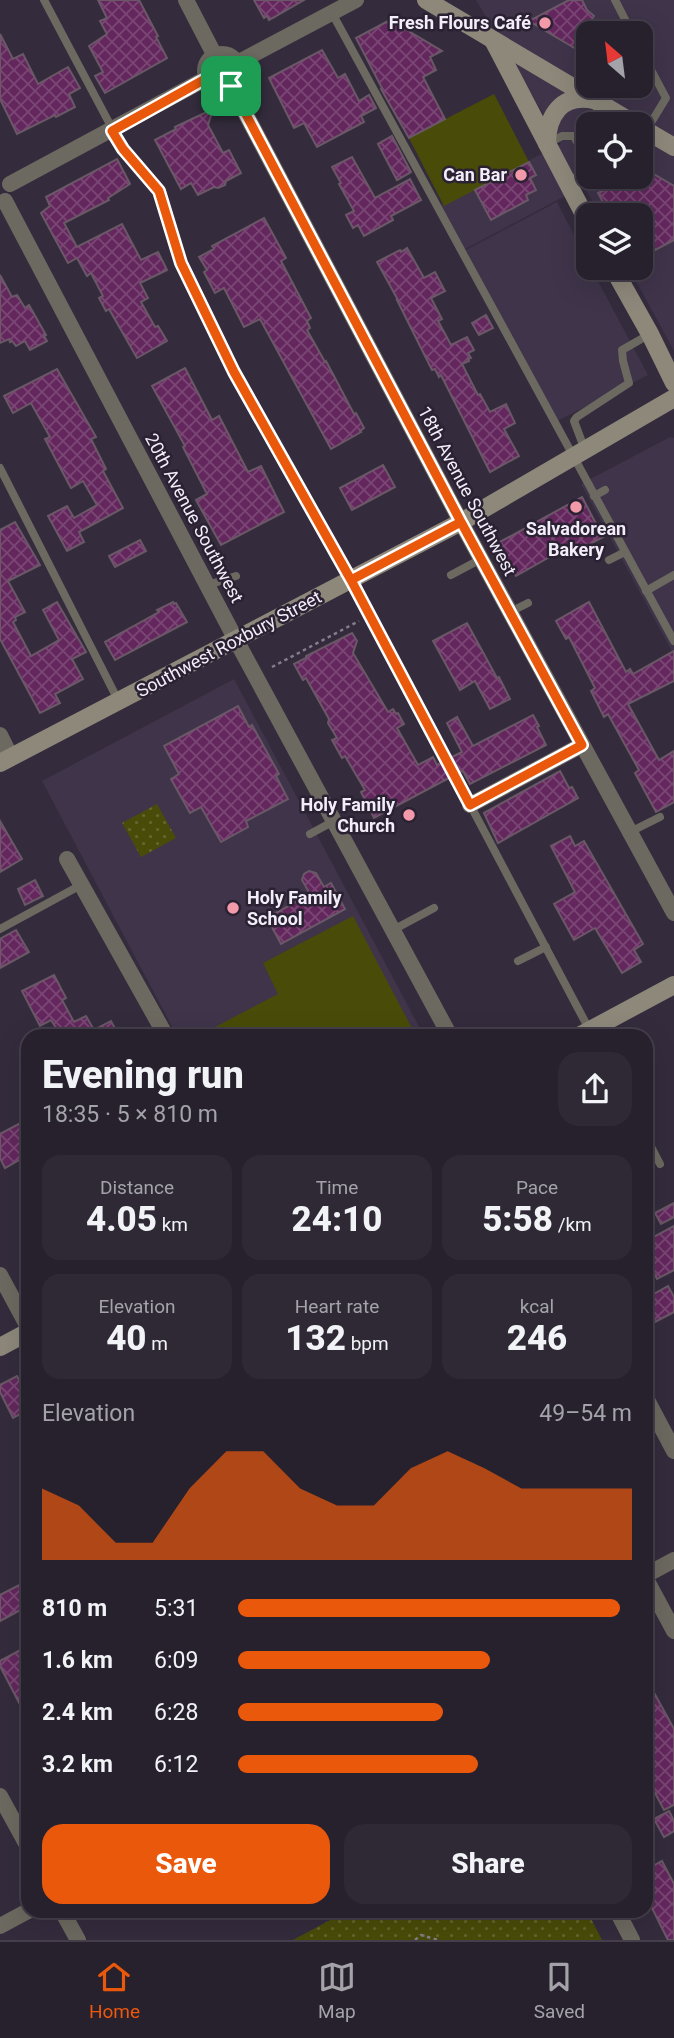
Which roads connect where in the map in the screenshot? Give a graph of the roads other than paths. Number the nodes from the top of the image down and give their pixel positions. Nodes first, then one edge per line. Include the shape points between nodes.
1 (44, 0) edge
2 (186, 0) edge
3 (356, 0) edge
4 (426, 0) edge
5 (615, 0) edge
6 (332, 13) junction
7 (626, 21) edge
8 (493, 40) junction
9 (215, 56) junction
10 (237, 63) junction
11 (653, 74) edge
12 (207, 78) junction
13 (231, 86) junction
14 (595, 101) junction
15 (614, 112) edge
16 (653, 113) edge
17 (112, 131) junction
18 (653, 134) edge
19 (576, 140) edge
20 (547, 144) junction
21 (674, 147) edge
22 (576, 177) edge
23 (5, 180) edge
24 (566, 182) junction
25 (2, 202) edge
26 (578, 203) edge
27 (620, 280) edge
28 (650, 334) junction
29 (674, 383) edge
30 (674, 398) edge
31 (579, 454) junction
32 (0, 468) edge
33 (605, 489) dead end
34 (594, 496) junction
35 (461, 522) junction
36 (625, 552) junction
37 (481, 559) junction
38 (609, 560) dead end
39 (450, 575) dead end
40 (674, 575) edge
41 (236, 576) dead end
42 (351, 580) junction
43 (208, 585) junction
44 (646, 591) junction
45 (528, 603) dead end
46 (510, 612) junction
47 (236, 640) junction
48 (674, 641) edge
49 (119, 702) junction
50 (0, 735) edge
51 (582, 745) junction
52 (6, 760) edge
53 (470, 805) junction
54 (660, 817) dead end
55 (334, 821) junction
56 (630, 832) junction
57 (310, 834) dead end
58 (67, 859) dead end
59 (81, 885) junction
60 (433, 908) dead end
61 (674, 913) edge
62 (0, 929) edge
63 (393, 929) junction
64 (546, 947) junction
65 (519, 961) dead end
66 (674, 985) edge
67 (162, 1029) edge
68 (446, 1029) edge
69 (585, 1029) edge
70 (596, 1029) edge
71 (653, 1150) edge
72 (660, 1164) dead end
73 (0, 1275) edge
74 (21, 1316) edge
75 (21, 1333) edge
76 (0, 1346) edge
77 (653, 1411) edge
78 (674, 1451) edge
79 (674, 1560) edge
80 (653, 1573) edge
81 (653, 1590) edge
82 (674, 1631) edge
83 (0, 1796) edge
84 (21, 1834) edge
85 (21, 1915) edge
86 (66, 1918) edge
87 (621, 1918) edge
88 (0, 1926) edge
89 (78, 1940) edge
90 (632, 1940) edge

1 - 17 lane
2 - 9 street
3 - 6 street
4 - 8 main road
5 - 7 lane
6 - 10 street
6 - 31 lane
8 - 14 main road
8 - 20 main road
9 - 10 street via 226,55
9 - 12 street via 208,63
10 - 13 street via 239,75
11 - 16 lane via 666,98
12 - 13 street via 216,87
12 - 17 street
13 - 35 street, 18th Avenue Southwest
14 - 15 main road
14 - 20 main road via 577,99 560,107 549,122
17 - 23 street
17 - 42 lane via 159,191 181,263 234,372
18 - 21 main road
19 - 20 lane via 562,136
20 - 24 main road
22 - 24 lane
23 - 25 street via 11,195
24 - 26 main road
25 - 43 street, 20th Avenue Southwest
27 - 28 main road
28 - 29 main road
28 - 31 lane via 622,351 629,383 574,421
30 - 31 main road, Southwest Roxbury Street
31 - 34 lane
31 - 35 main road, Southwest Roxbury Street
32 - 49 lane
33 - 34 lane
34 - 36 lane
35 - 37 street, 18th Avenue Southwest
35 - 42 main road, Southwest Roxbury Street
36 - 38 lane
36 - 44 lane
37 - 39 lane
37 - 46 street, 18th Avenue Southwest
40 - 44 lane
41 - 43 lane
42 - 47 main road, Southwest Roxbury Street
42 - 53 lane via 386,636
43 - 47 street, 20th Avenue Southwest
44 - 48 lane
45 - 46 lane
46 - 51 street, 18th Avenue Southwest
47 - 49 main road, Southwest Roxbury Street
47 - 55 street, 20th Avenue Southwest
49 - 52 main road, Southwest Roxbury Street
50 - 52 street
51 - 53 street
51 - 56 street, 18th Avenue Southwest
53 - 64 lane
54 - 56 lane
55 - 57 lane
55 - 63 street, 20th Avenue Southwest
56 - 61 street, 18th Avenue Southwest
58 - 59 street
59 - 62 lane
59 - 67 street
60 - 63 lane
63 - 68 street, 20th Avenue Southwest
64 - 65 lane
64 - 69 lane
66 - 70 main road
71 - 72 lane
73 - 74 street
75 - 76 main road
77 - 78 street
79 - 80 street
81 - 82 street
83 - 84 street
85 - 88 street
86 - 89 street
87 - 90 street

